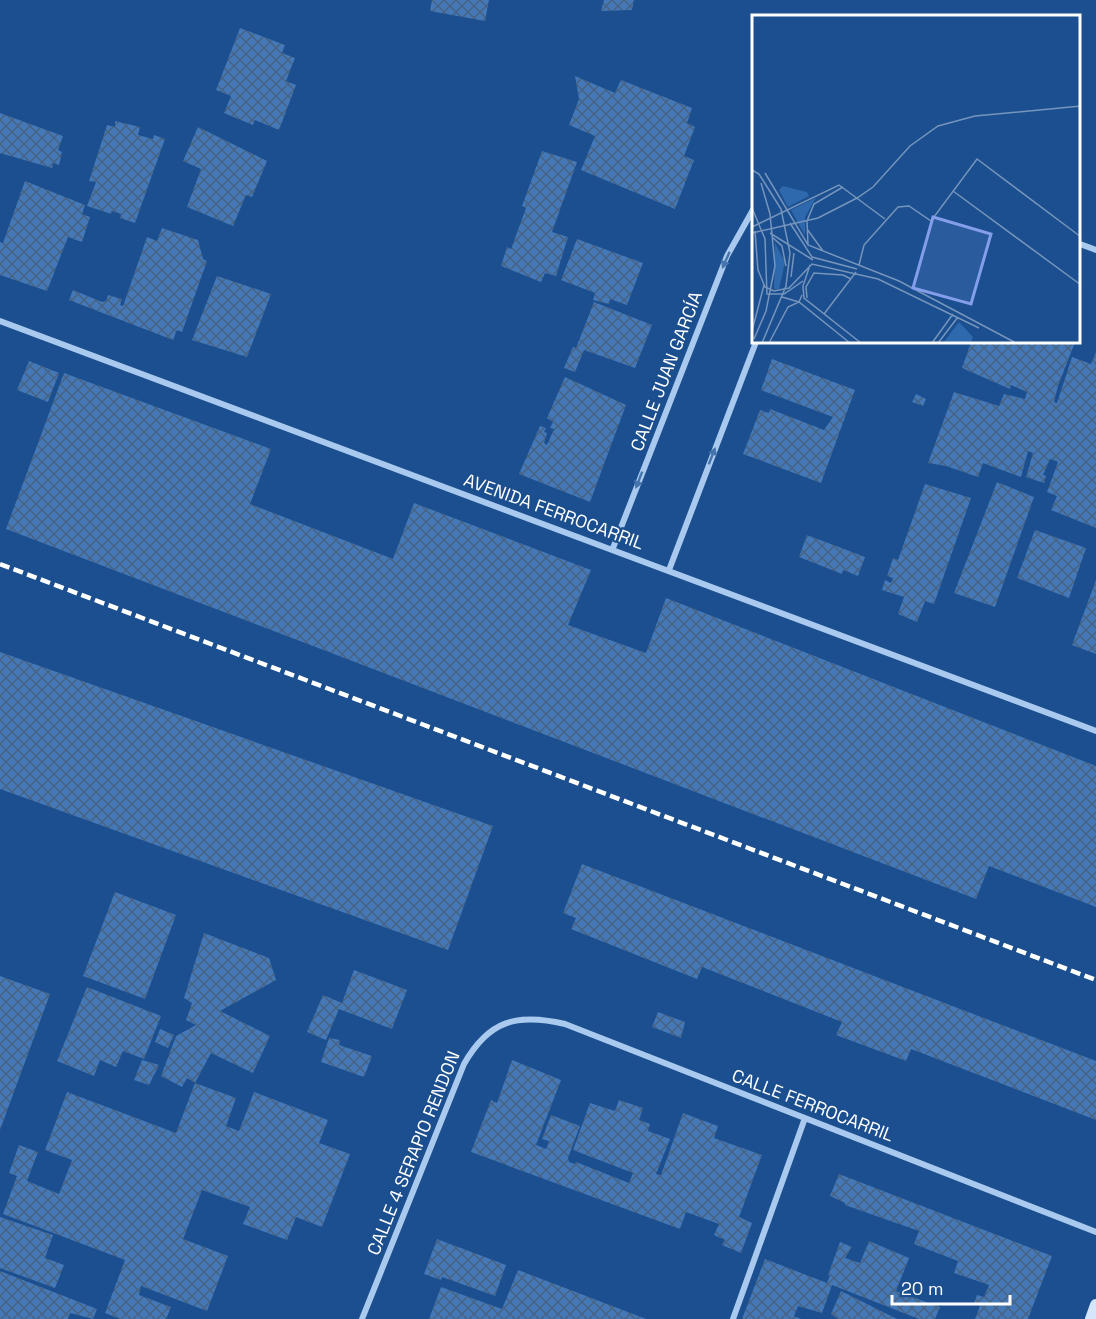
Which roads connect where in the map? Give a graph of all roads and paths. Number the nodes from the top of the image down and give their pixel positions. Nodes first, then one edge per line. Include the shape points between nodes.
1 (752, 212) edge
2 (1081, 244) edge
3 (1096, 250) edge
4 (0, 321) edge
5 (755, 344) edge
6 (613, 548) junction
7 (669, 570) junction
8 (1096, 731) edge
9 (516, 1019) joint
10 (805, 1118) junction
11 (1096, 1232) edge
12 (1096, 1305) edge
13 (362, 1319) edge
14 (733, 1319) edge
15 (1091, 1319) edge

1 -> 6 street, CALLE JUAN GARCÍA via 727,256
2 - 3 street
4 - 6 street, AVENIDA FERROCARRIL
7 -> 5 street
6 - 7 street, AVENIDA FERROCARRIL
7 - 8 street, AVENIDA FERROCARRIL
9 - 10 street, CALLE FERROCARRIL via 537,1017 564,1024
9 - 13 street, CALLE 4 SERAPIO RENDON via 492,1029 475,1044 464,1064
10 - 11 street, CALLE FERROCARRIL
10 - 14 street
12 - 15 street

